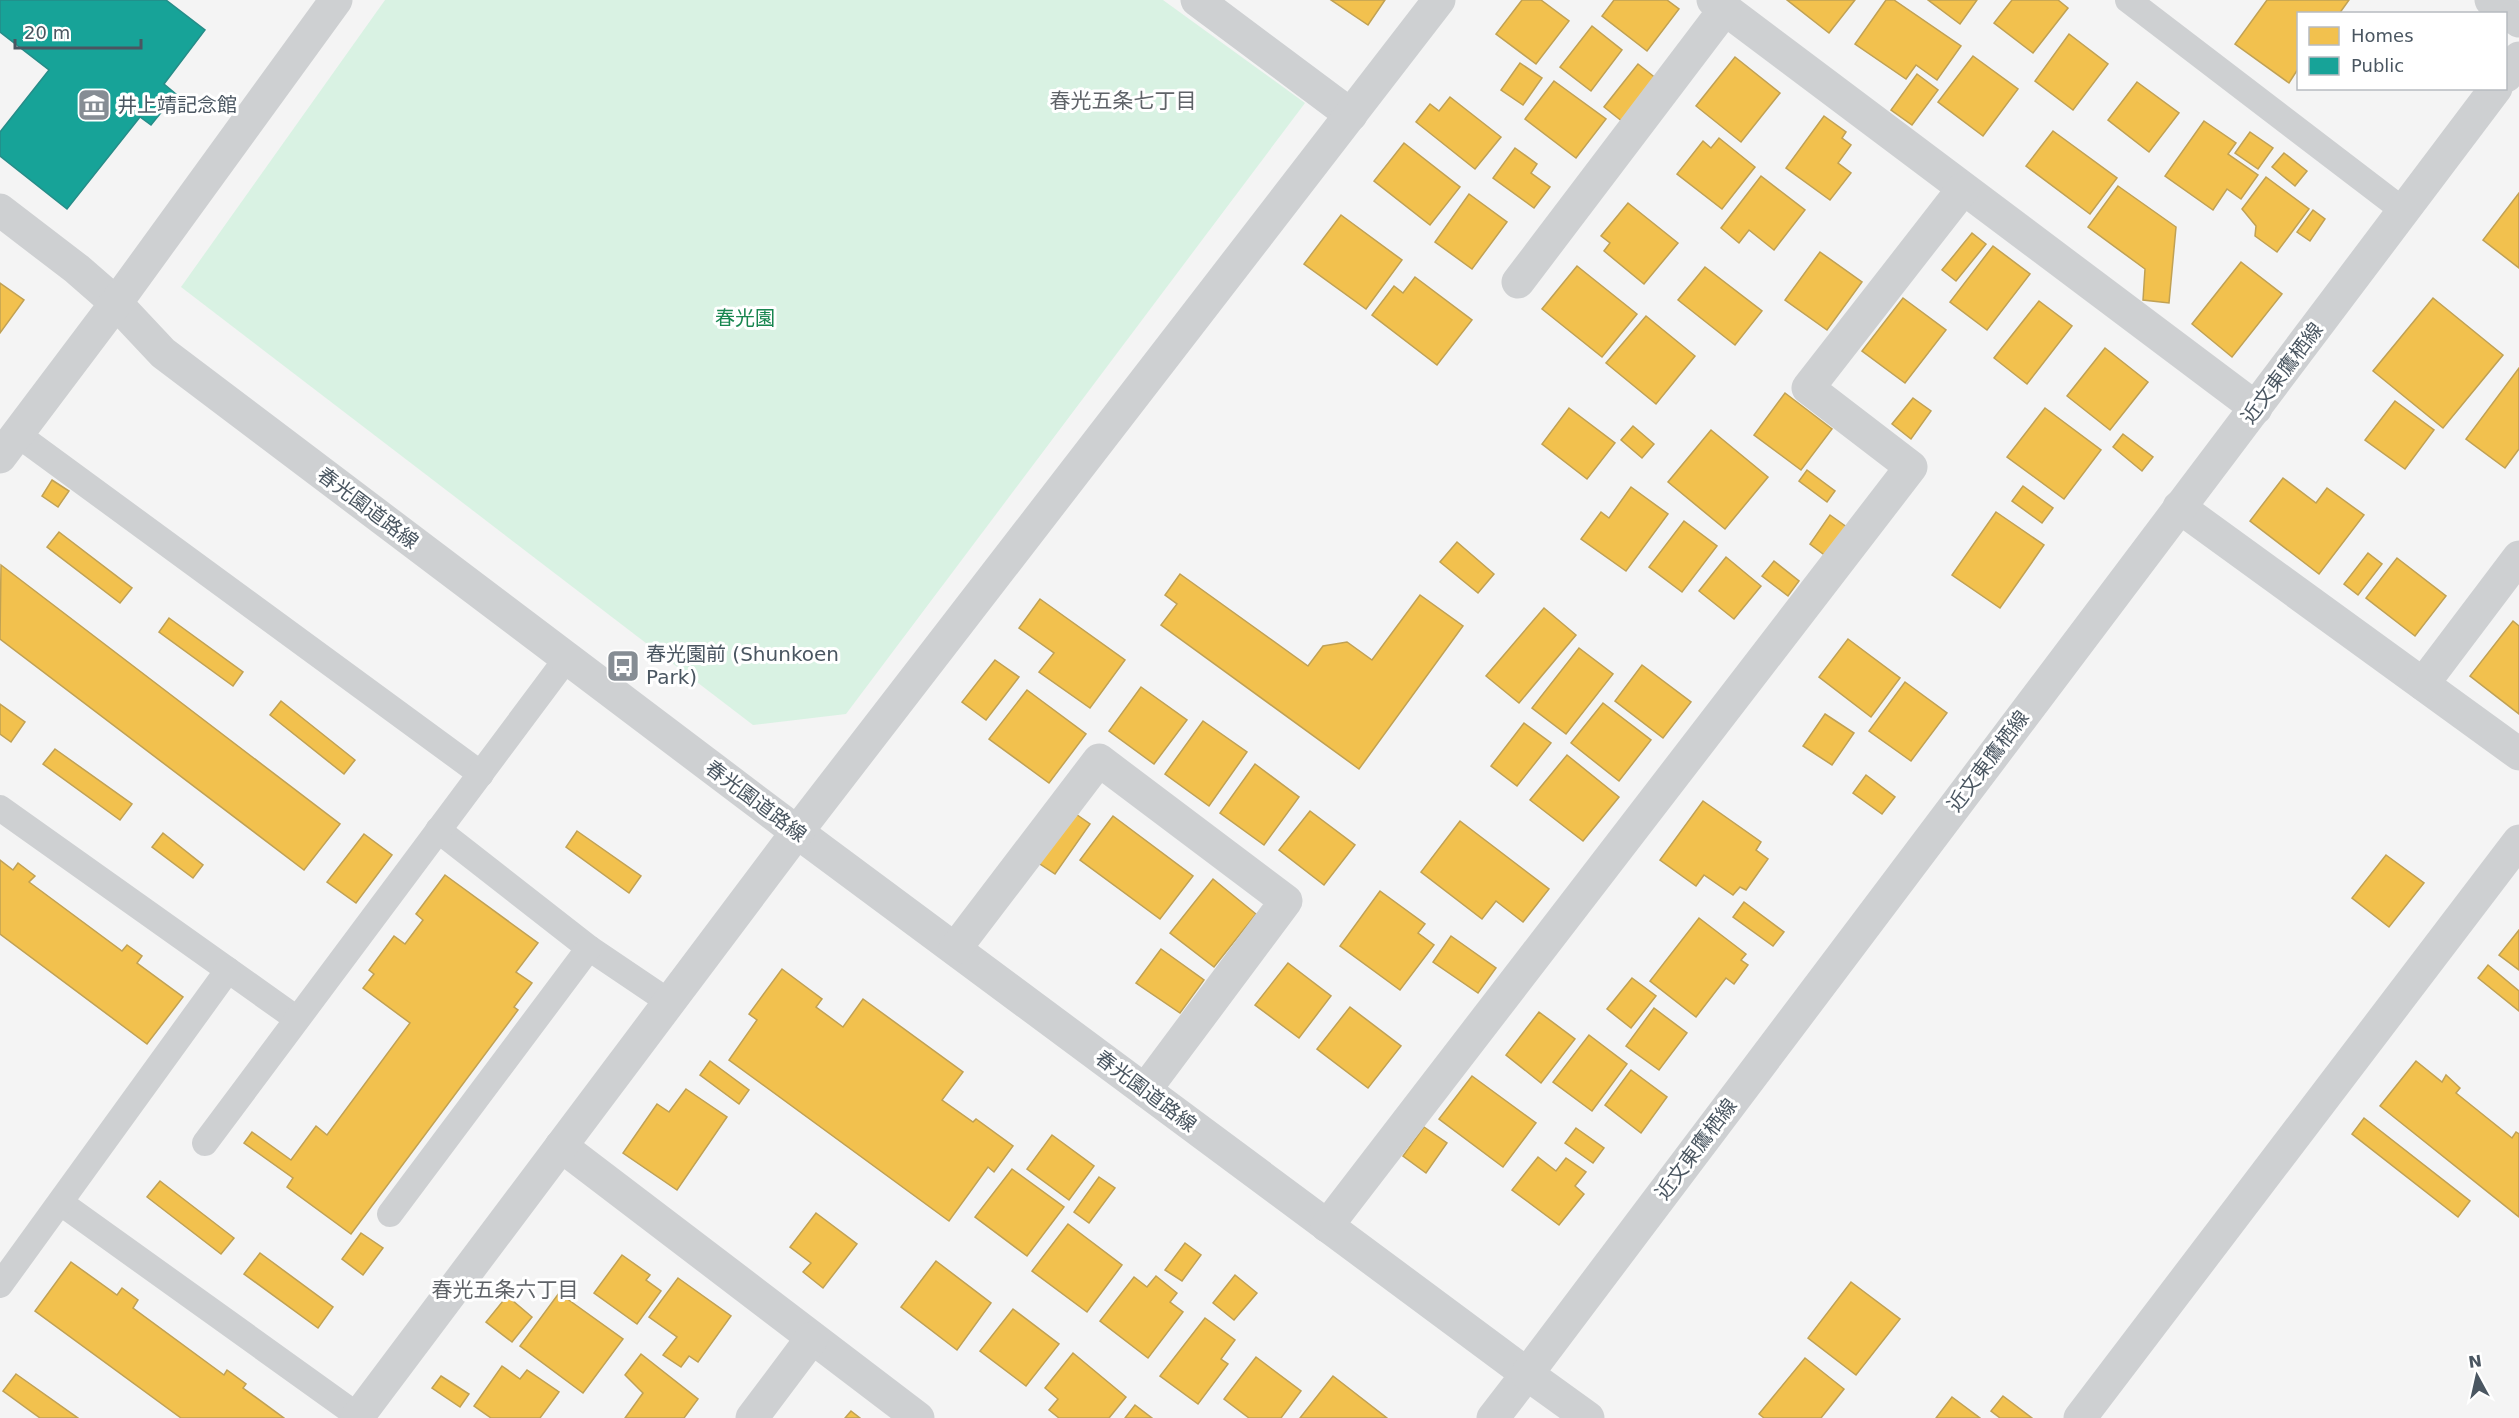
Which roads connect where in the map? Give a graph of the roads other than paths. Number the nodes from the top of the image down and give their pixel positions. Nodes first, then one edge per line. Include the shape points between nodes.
1 (336, 0) edge
2 (1197, 0) edge
3 (1439, 0) edge
4 (2127, 0) edge
5 (2491, 0) edge
6 (1719, 5) edge
7 (2519, 21) edge
8 (2519, 58) edge
9 (2507, 73) edge
10 (2495, 90) edge
11 (1351, 115) junction
12 (1963, 189) junction
13 (0, 210) edge
14 (2404, 211) junction
15 (1518, 282) dead end
16 (116, 303) junction
17 (2256, 408) junction
18 (9, 446) edge
19 (2179, 507) junction
20 (2519, 557) edge
21 (567, 658) junction
22 (2423, 684) junction
23 (2519, 754) edge
24 (481, 774) junction
25 (0, 808) edge
26 (438, 830) junction
27 (797, 832) junction
28 (2519, 841) edge
29 (589, 948) junction
30 (955, 949) junction
31 (228, 970) junction
32 (669, 1002) junction
33 (297, 1019) junction
34 (1145, 1090) junction
35 (205, 1143) dead end
36 (561, 1146) junction
37 (61, 1203) junction
38 (390, 1214) dead end
39 (1327, 1226) junction
40 (0, 1285) edge
41 (812, 1338) junction
42 (1527, 1374) junction
43 (357, 1417) edge
44 (752, 1418) edge
45 (918, 1418) edge
46 (1493, 1418) edge
47 (1588, 1418) edge
48 (2080, 1418) edge

1 - 16 street
2 - 11 street
3 - 11 street
4 - 14 lane
5 - 7 street
6 - 12 street
6 - 15 street
8 - 9 street
10 - 14 street, 近文東鷹栖線
11 - 27 street
12 - 17 street
12 - 39 street via 1808,388 1911,467
13 - 16 street, 春光園道路線
14 - 17 street, 近文東鷹栖線
16 - 18 street
16 - 21 street, 春光園道路線 via 164,353
17 - 19 street, 近文東鷹栖線
18 - 24 lane
19 - 22 street
19 - 42 street, 近文東鷹栖線
20 - 22 street
21 - 24 lane
21 - 27 street, 春光園道路線
22 - 23 street
24 - 26 lane
25 - 31 lane
26 - 29 lane
26 - 33 lane
27 - 30 street, 春光園道路線
27 - 32 street
28 - 48 street
29 - 32 lane
29 - 38 lane
30 - 34 street, 春光園道路線
30 - 34 street via 1099,759 1286,901
31 - 33 lane
31 - 37 lane
32 - 36 street
33 - 35 lane
34 - 39 street, 春光園道路線
36 - 41 street
36 - 43 street
37 - 40 lane
37 - 43 lane
39 - 42 street, 春光園道路線
41 - 44 street
41 - 45 street
42 - 46 street, 近文東鷹栖線
42 - 47 street

